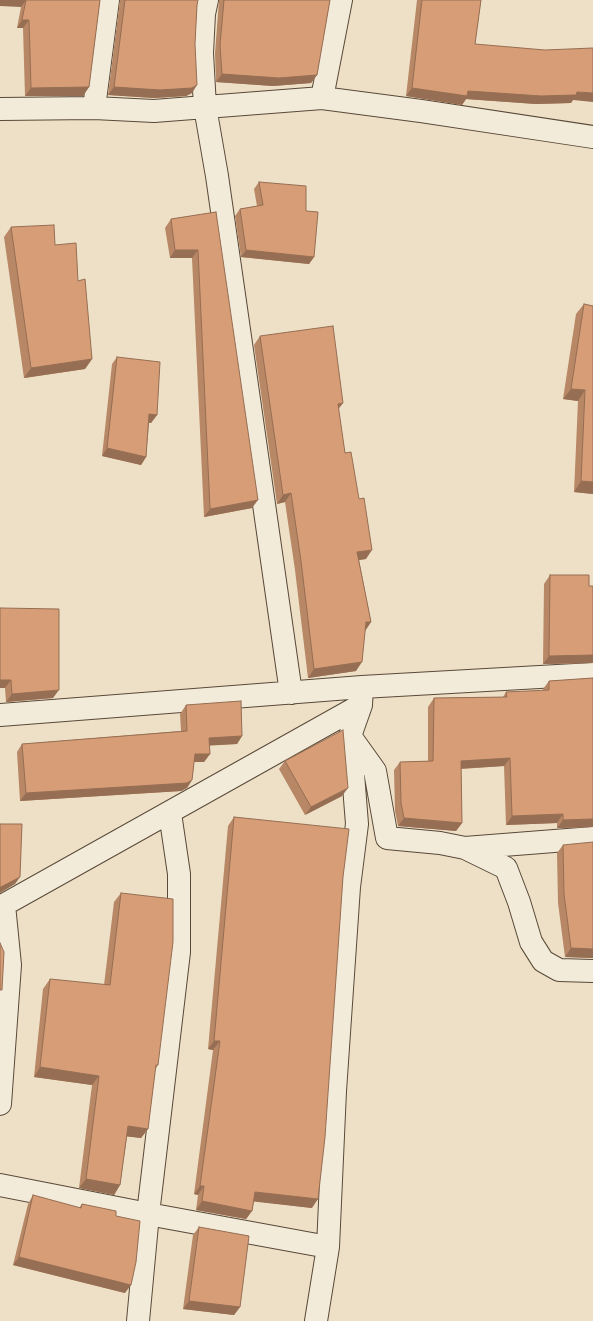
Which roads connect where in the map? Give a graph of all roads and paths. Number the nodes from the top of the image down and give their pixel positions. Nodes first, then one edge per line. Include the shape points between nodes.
1 (108, 0) edge
2 (207, 0) edge
3 (340, 0) edge
4 (322, 98) junction
5 (206, 107) junction
6 (94, 108) junction
7 (0, 109) edge
8 (593, 137) edge
9 (593, 674) edge
10 (291, 692) junction
11 (362, 696) junction
12 (0, 715) edge
13 (350, 736) junction
14 (170, 814) junction
15 (593, 838) edge
16 (465, 848) junction
17 (2, 906) edge
18 (593, 971) edge
19 (0, 1104) edge
20 (0, 1185) edge
21 (148, 1214) junction
22 (328, 1247) junction
23 (138, 1321) edge
24 (316, 1321) edge

1 - 6 street
2 - 5 street via 202,53
3 - 4 street
4 - 5 street
4 - 8 street
5 - 6 street via 154,111
5 - 10 street
6 - 7 street
9 - 11 street
10 - 11 street
10 - 12 street
11 - 13 street
11 - 14 street
13 - 16 street via 375,771 387,838
13 - 22 street via 357,824 349,887 335,1091
14 - 17 street
14 - 21 street via 179,874 179,952
15 - 16 street
16 - 18 street via 506,868 531,942 543,961 559,970
17 - 19 street via 10,965
20 - 21 street
21 - 22 street
21 - 23 street
22 - 24 street

